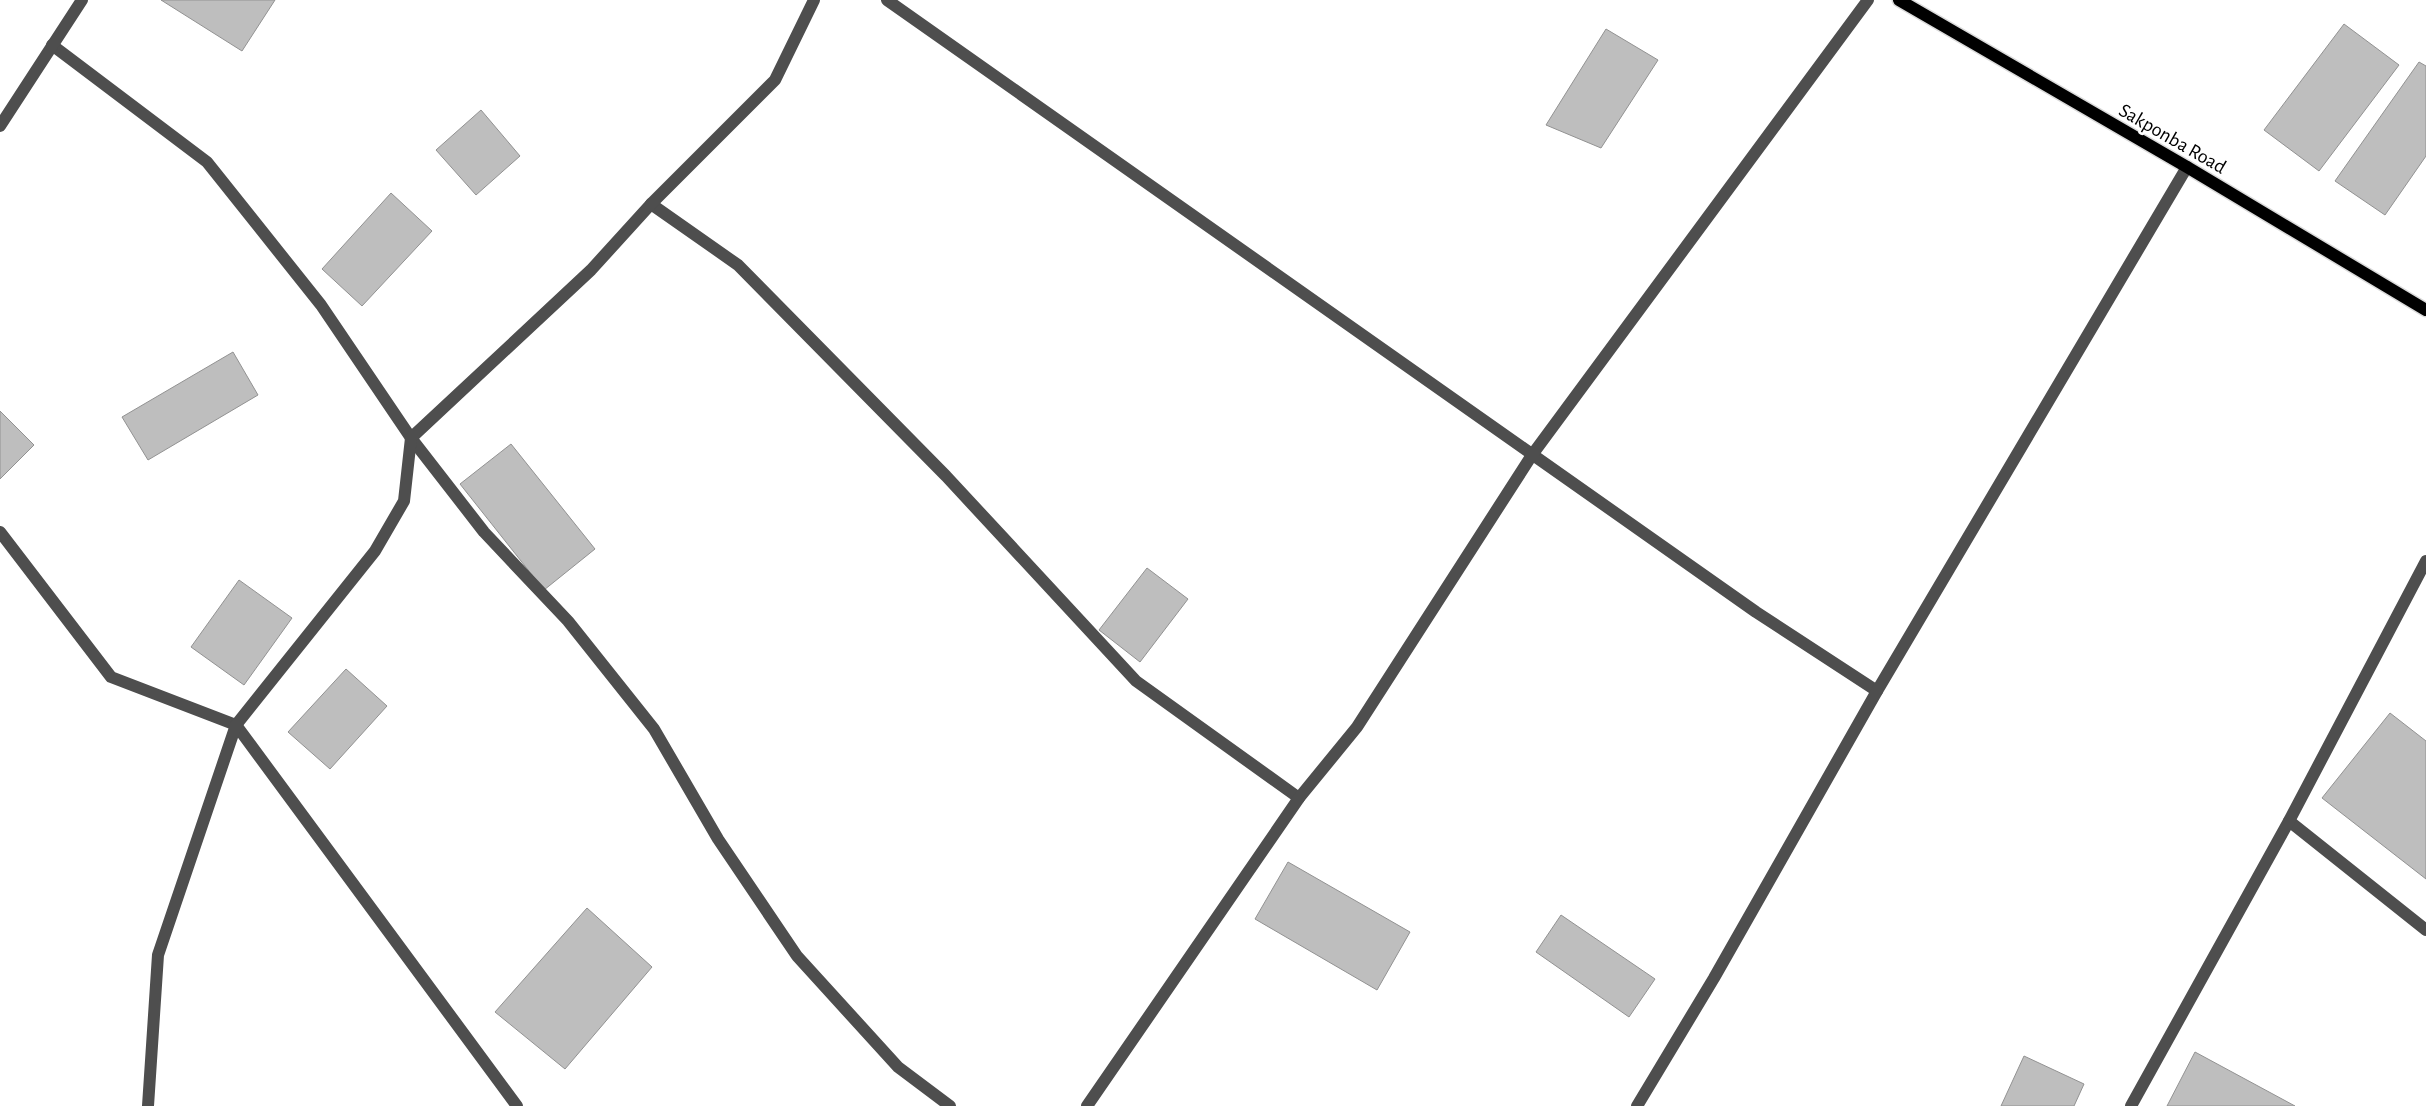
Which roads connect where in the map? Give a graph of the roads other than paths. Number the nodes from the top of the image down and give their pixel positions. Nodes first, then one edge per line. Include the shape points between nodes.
1 (82, 0) edge
2 (814, 0) edge
3 (887, 0) edge
4 (1868, 0) edge
5 (1899, 0) edge
6 (52, 45) junction
7 (0, 126) edge
8 (2187, 167) junction
9 (651, 204) junction
10 (2426, 310) edge
11 (411, 438) junction
12 (1532, 455) junction
13 (0, 532) edge
14 (2426, 561) edge
15 (1877, 691) junction
16 (236, 725) junction
17 (1299, 798) junction
18 (2289, 821) junction
19 (2426, 930) edge
20 (148, 1106) edge
21 (517, 1106) edge
22 (950, 1106) edge
23 (1087, 1106) edge
24 (1636, 1106) edge
25 (2132, 1106) edge

1 - 6 street
2 - 9 street via 775,80
3 - 12 street
4 - 12 street
5 - 8 main road, Sakponba Road
6 - 7 street
6 - 11 street via 207,162 321,305
8 - 10 main road, Sakponba Road
8 - 15 street
9 - 11 street via 591,270
9 - 17 street via 738,265 946,476 1136,681
11 - 16 street via 404,502 375,552
11 - 22 street via 484,532 568,621 654,729 718,839 797,956 898,1067
12 - 15 street via 1756,612
12 - 17 street via 1357,726
13 - 16 street via 110,677
14 - 18 street
15 - 24 street via 1714,978
16 - 20 street via 158,955
16 - 21 street
17 - 23 street
18 - 19 street
18 - 25 street

